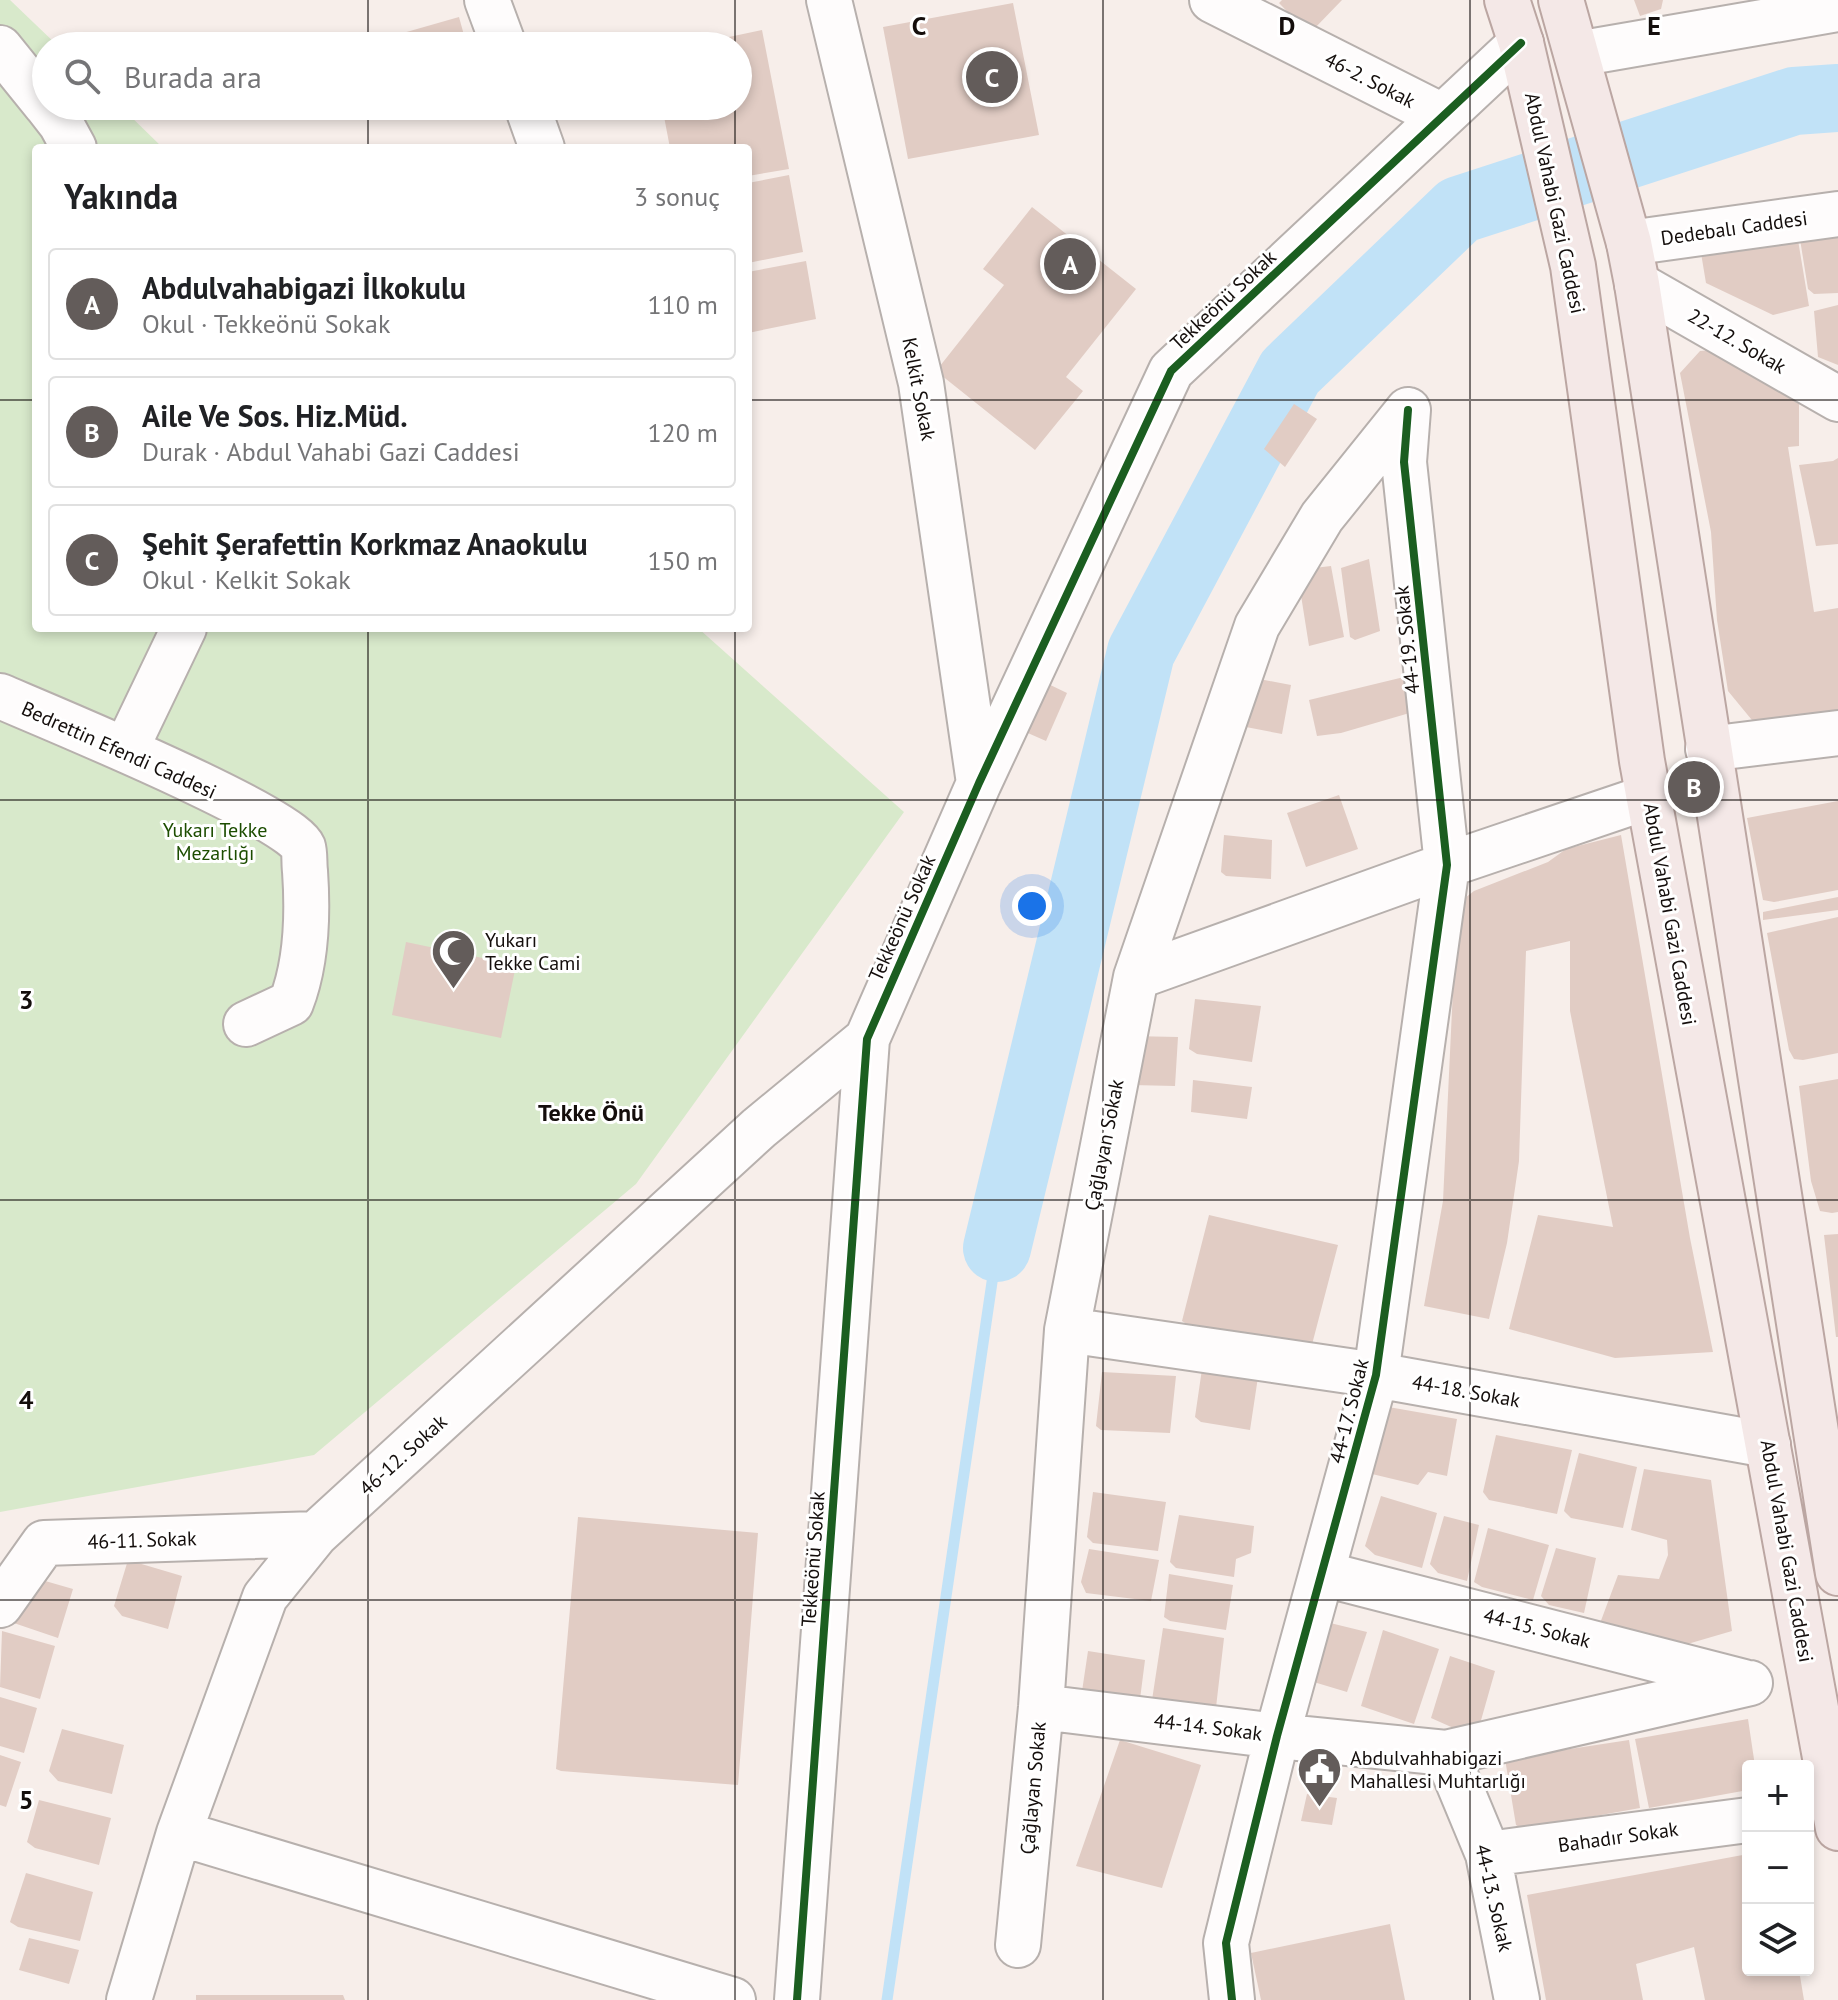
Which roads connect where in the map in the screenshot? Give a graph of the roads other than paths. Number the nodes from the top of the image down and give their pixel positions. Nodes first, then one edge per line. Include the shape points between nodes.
1 (487, 0) edge
2 (829, 0) edge
3 (1212, 0) edge
4 (1507, 0) edge
5 (1561, 0) edge
6 (1838, 9) edge
7 (499, 32) edge
8 (1521, 43) junction
9 (0, 48) edge
10 (1577, 54) junction
11 (32, 88) edge
12 (1442, 116) junction
13 (58, 120) edge
14 (532, 120) edge
15 (72, 144) edge
16 (541, 144) edge
17 (1838, 214) edge
18 (1633, 263) junction
19 (1838, 399) edge
20 (1408, 410) joint
21 (182, 632) edge
22 (0, 696) edge
23 (1838, 733) edge
24 (126, 749) junction
25 (1708, 749) junction
26 (979, 783) junction
27 (1648, 797) junction
28 (1447, 865) junction
29 (1136, 977) junction
30 (246, 1024) dead end
31 (867, 1039) junction
32 (1067, 1330) junction
33 (1376, 1375) junction
34 (1768, 1445) junction
35 (1834, 1523) edge
36 (316, 1534) junction
37 (1838, 1573) edge
38 (1324, 1574) junction
39 (0, 1605) edge
40 (1750, 1683) joint
41 (1041, 1707) junction
42 (1277, 1736) junction
43 (1446, 1753) junction
44 (1827, 1816) edge
45 (1742, 1821) edge
46 (179, 1833) junction
47 (1488, 1854) junction
48 (1018, 1945) dead end
49 (129, 2000) edge
50 (733, 2000) edge
51 (797, 2000) edge
52 (1232, 2000) edge
53 (1517, 2000) edge

1 - 7 street
2 - 26 street, Kelkit Sokak via 921,383
3 - 12 street, 46-2. Sokak
4 - 8 main road, Abdul Vahabi Gazi Caddesi
5 - 10 main road
6 - 10 street
8 - 12 street, Tekkeönü Sokak
8 - 27 main road, Abdul Vahabi Gazi Caddesi via 1573,266
9 - 11 street
10 - 18 main road
12 - 26 street, Tekkeönü Sokak via 1171,371
13 - 15 street
14 - 16 street
17 - 18 street, Dedebalı Caddesi
18 - 19 street, 22-12. Sokak
18 - 25 main road
20 - 28 street, 44-19. Sokak via 1404,462
20 - 29 street, Çağlayan Sokak via 1322,517 1257,626
21 - 24 street
22 - 24 street, Bedrettin Efendi Caddesi
23 - 25 street
24 - 30 street, Bedrettin Efendi Caddesi via 263,816 290,831 303,847 307,902 300,981 291,1003
25 - 35 main road
26 - 31 street, Tekkeönü Sokak
27 - 28 street
27 - 34 main road, Abdul Vahabi Gazi Caddesi
28 - 29 street
28 - 33 street, 44-17. Sokak
29 - 32 street, Çağlayan Sokak
31 - 36 street, 46-12. Sokak via 759,1128
31 - 51 street, Tekkeönü Sokak
32 - 33 street, 44-18. Sokak
32 - 41 street, Çağlayan Sokak
33 - 34 street, 44-18. Sokak
33 - 38 street, 44-17. Sokak
34 - 44 main road, Abdul Vahabi Gazi Caddesi
35 - 37 main road
36 - 39 street, 46-11. Sokak via 44,1543
36 - 46 street, 46-12. Sokak via 265,1597
38 - 40 street, 44-15. Sokak
38 - 42 street, 44-17. Sokak
40 - 43 street, 44-14. Sokak
41 - 42 street, 44-14. Sokak
41 - 48 street, Çağlayan Sokak
42 - 43 street, 44-14. Sokak
42 - 52 street, 44-17. Sokak via 1226,1943
43 - 47 street, 44-13. Sokak
45 - 47 street, Bahadır Sokak
46 - 49 street, 46-12. Sokak
46 - 50 street
47 - 53 street, 44-13. Sokak

